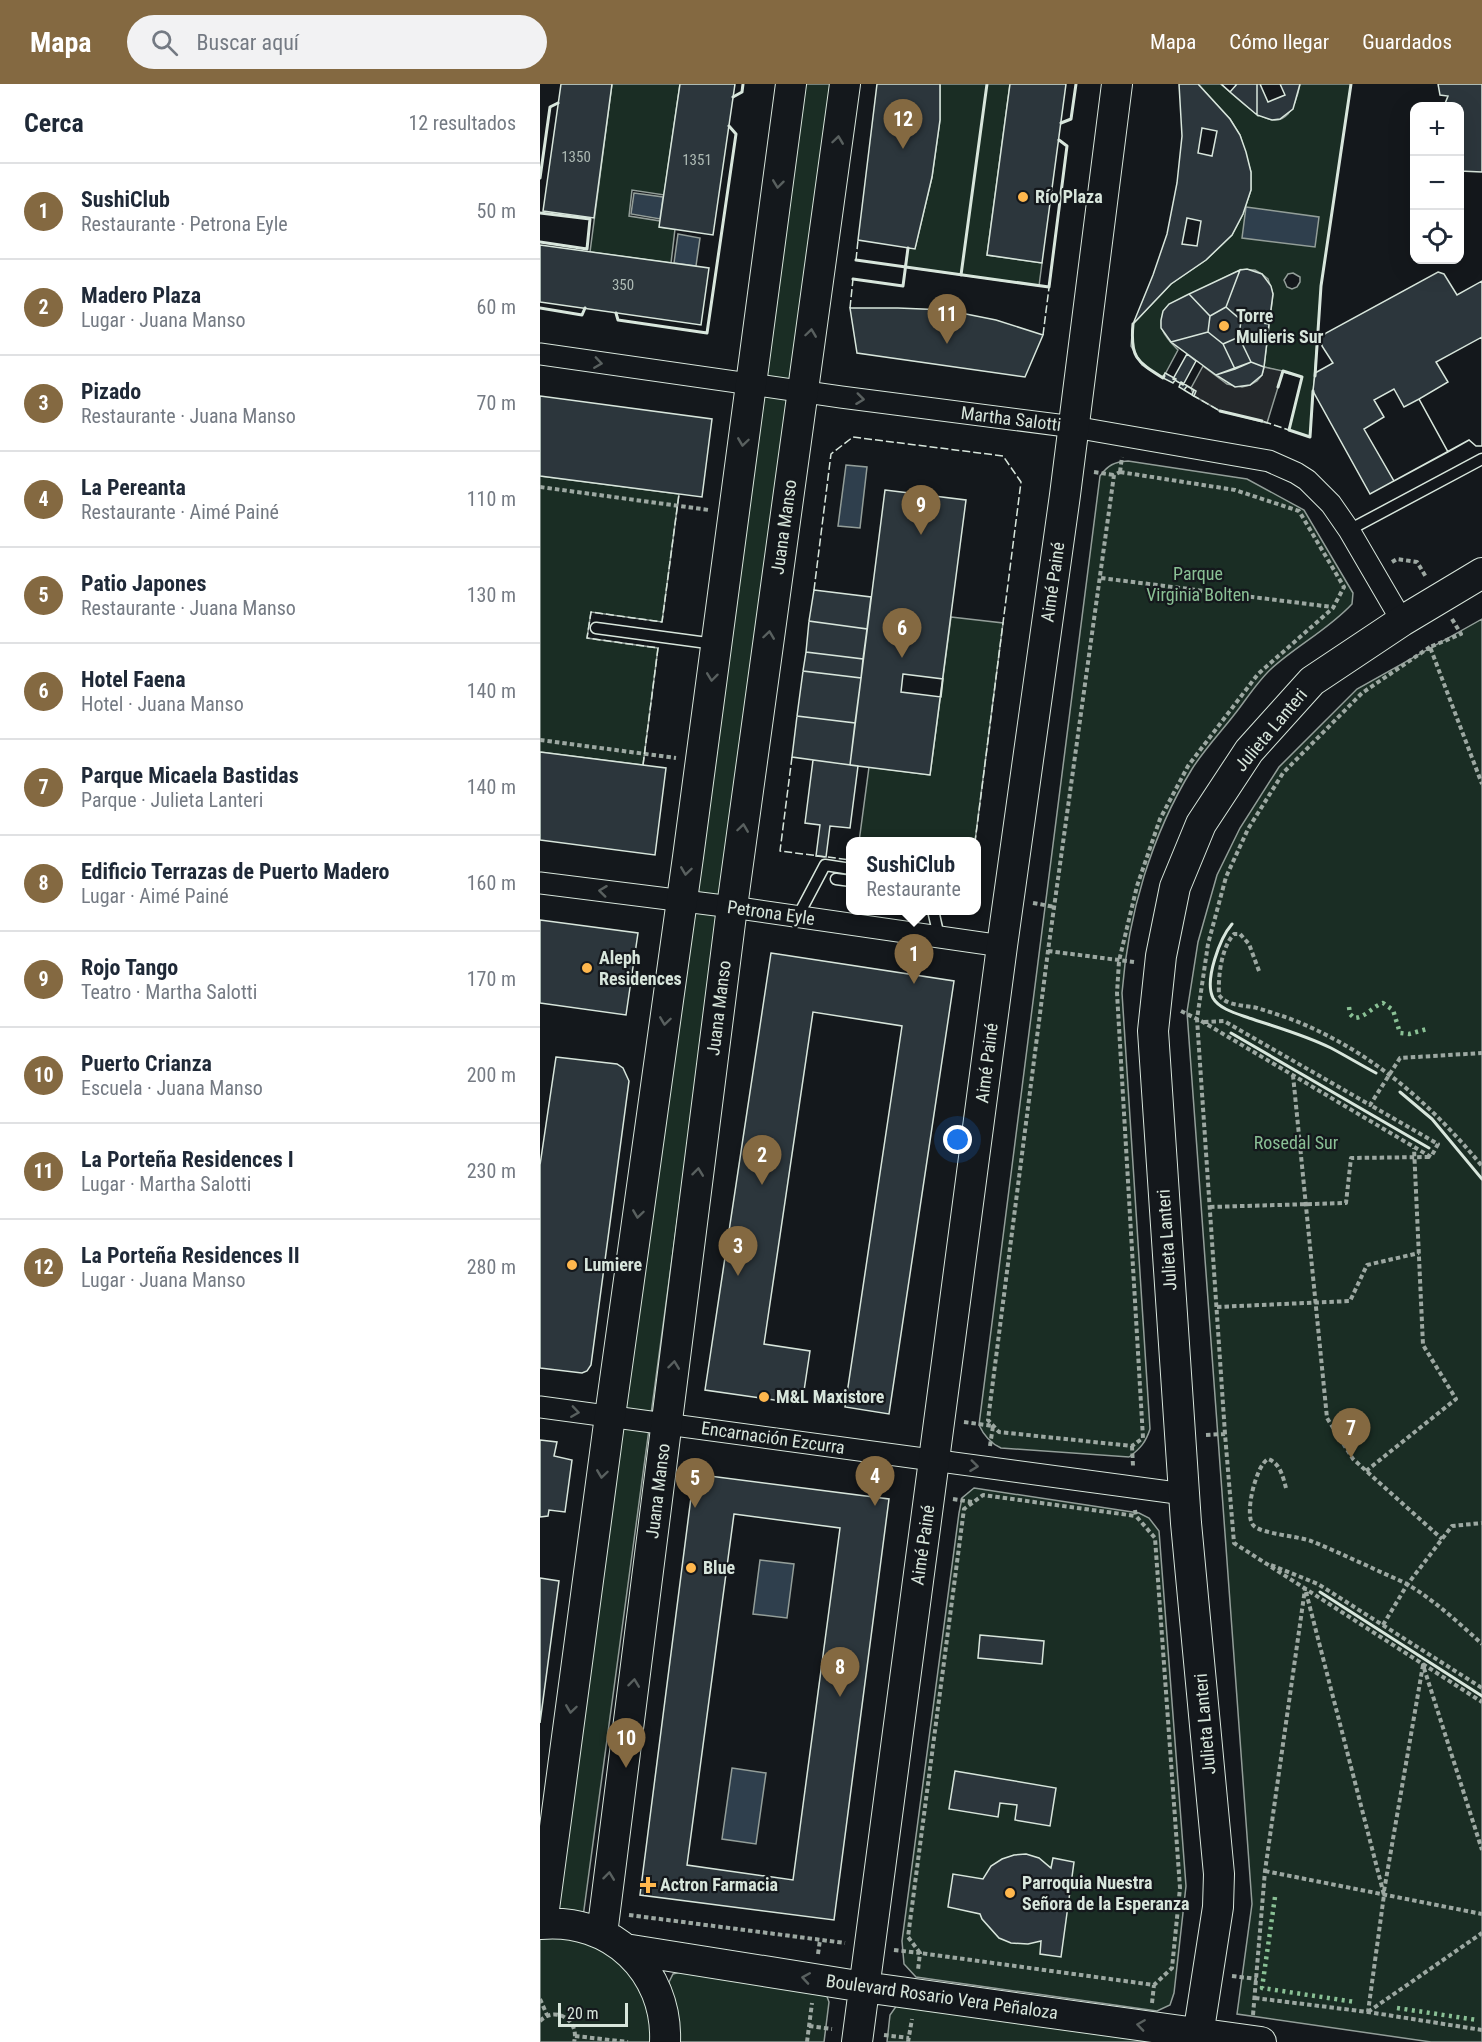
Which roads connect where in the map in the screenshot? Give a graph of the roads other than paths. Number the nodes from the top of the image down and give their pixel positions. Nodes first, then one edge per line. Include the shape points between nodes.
1 (791, 84) edge
2 (845, 84) edge
3 (1117, 84) edge
4 (540, 354) edge
5 (751, 384) junction
6 (802, 391) junction
7 (1074, 427) junction
8 (1482, 459) edge
9 (1349, 530) junction
10 (1482, 573) edge
11 (1402, 621) junction
12 (596, 628) dead end
13 (717, 645) junction
14 (846, 868) edge
15 (836, 879) dead end
16 (846, 880) edge
17 (540, 884) edge
18 (682, 901) junction
19 (732, 907) junction
20 (934, 915) edge
21 (798, 916) junction
22 (939, 937) junction
23 (1002, 946) junction
24 (540, 1407) edge
25 (610, 1416) junction
26 (666, 1423) junction
27 (934, 1461) junction
28 (1184, 1494) junction
29 (541, 1924) edge
30 (610, 1931) junction
31 (864, 1987) junction
32 (1198, 2037) edge
33 (664, 2042) edge
34 (856, 2042) edge
35 (1261, 2042) edge

1 -> 5 street
6 -> 2 street, Juana Manso
3 - 7 street, Aimé Painé
4 -> 5 street, Martha Salotti
5 - 6 street, Martha Salotti
5 -> 13 street
6 -> 7 street, Martha Salotti
19 -> 6 street, Juana Manso
7 - 9 street, Martha Salotti via 1254,457 1282,466 1319,491
7 - 23 street, Aimé Painé
8 - 9 lane
9 - 11 street, Martha Salotti
10 - 11 street, Julieta Lanteri
11 - 28 street, Julieta Lanteri via 1312,681 1249,751 1201,824 1175,887 1160,966 1154,1031
12 - 13 lane
13 -> 18 street
14 - 21 lane via 825,865
15 - 16 lane
18 -> 17 street, Petrona Eyle
18 - 19 street, Petrona Eyle
18 -> 25 street
19 - 21 street, Petrona Eyle
26 -> 19 street, Juana Manso
20 - 22 lane
21 - 22 street, Petrona Eyle
22 - 23 street, Petrona Eyle
23 - 27 street, Aimé Painé
24 -> 25 street, Encarnación Ezcurra
25 - 26 street, Encarnación Ezcurra
25 -> 29 street
26 - 27 street, Encarnación Ezcurra
30 -> 26 street, Juana Manso
27 -> 28 street, Encarnación Ezcurra
27 - 31 street, Aimé Painé
28 - 32 street, Julieta Lanteri via 1219,1874 1218,1907
29 - 30 street
31 -> 30 street, Boulevard Rosario Vera Peñaloza
30 - 33 street via 650,1978 663,2012
32 -> 31 street, Boulevard Rosario Vera Peñaloza
31 - 34 street, Aimé Painé
32 - 35 street, Boulevard Rosario Vera Peñaloza

